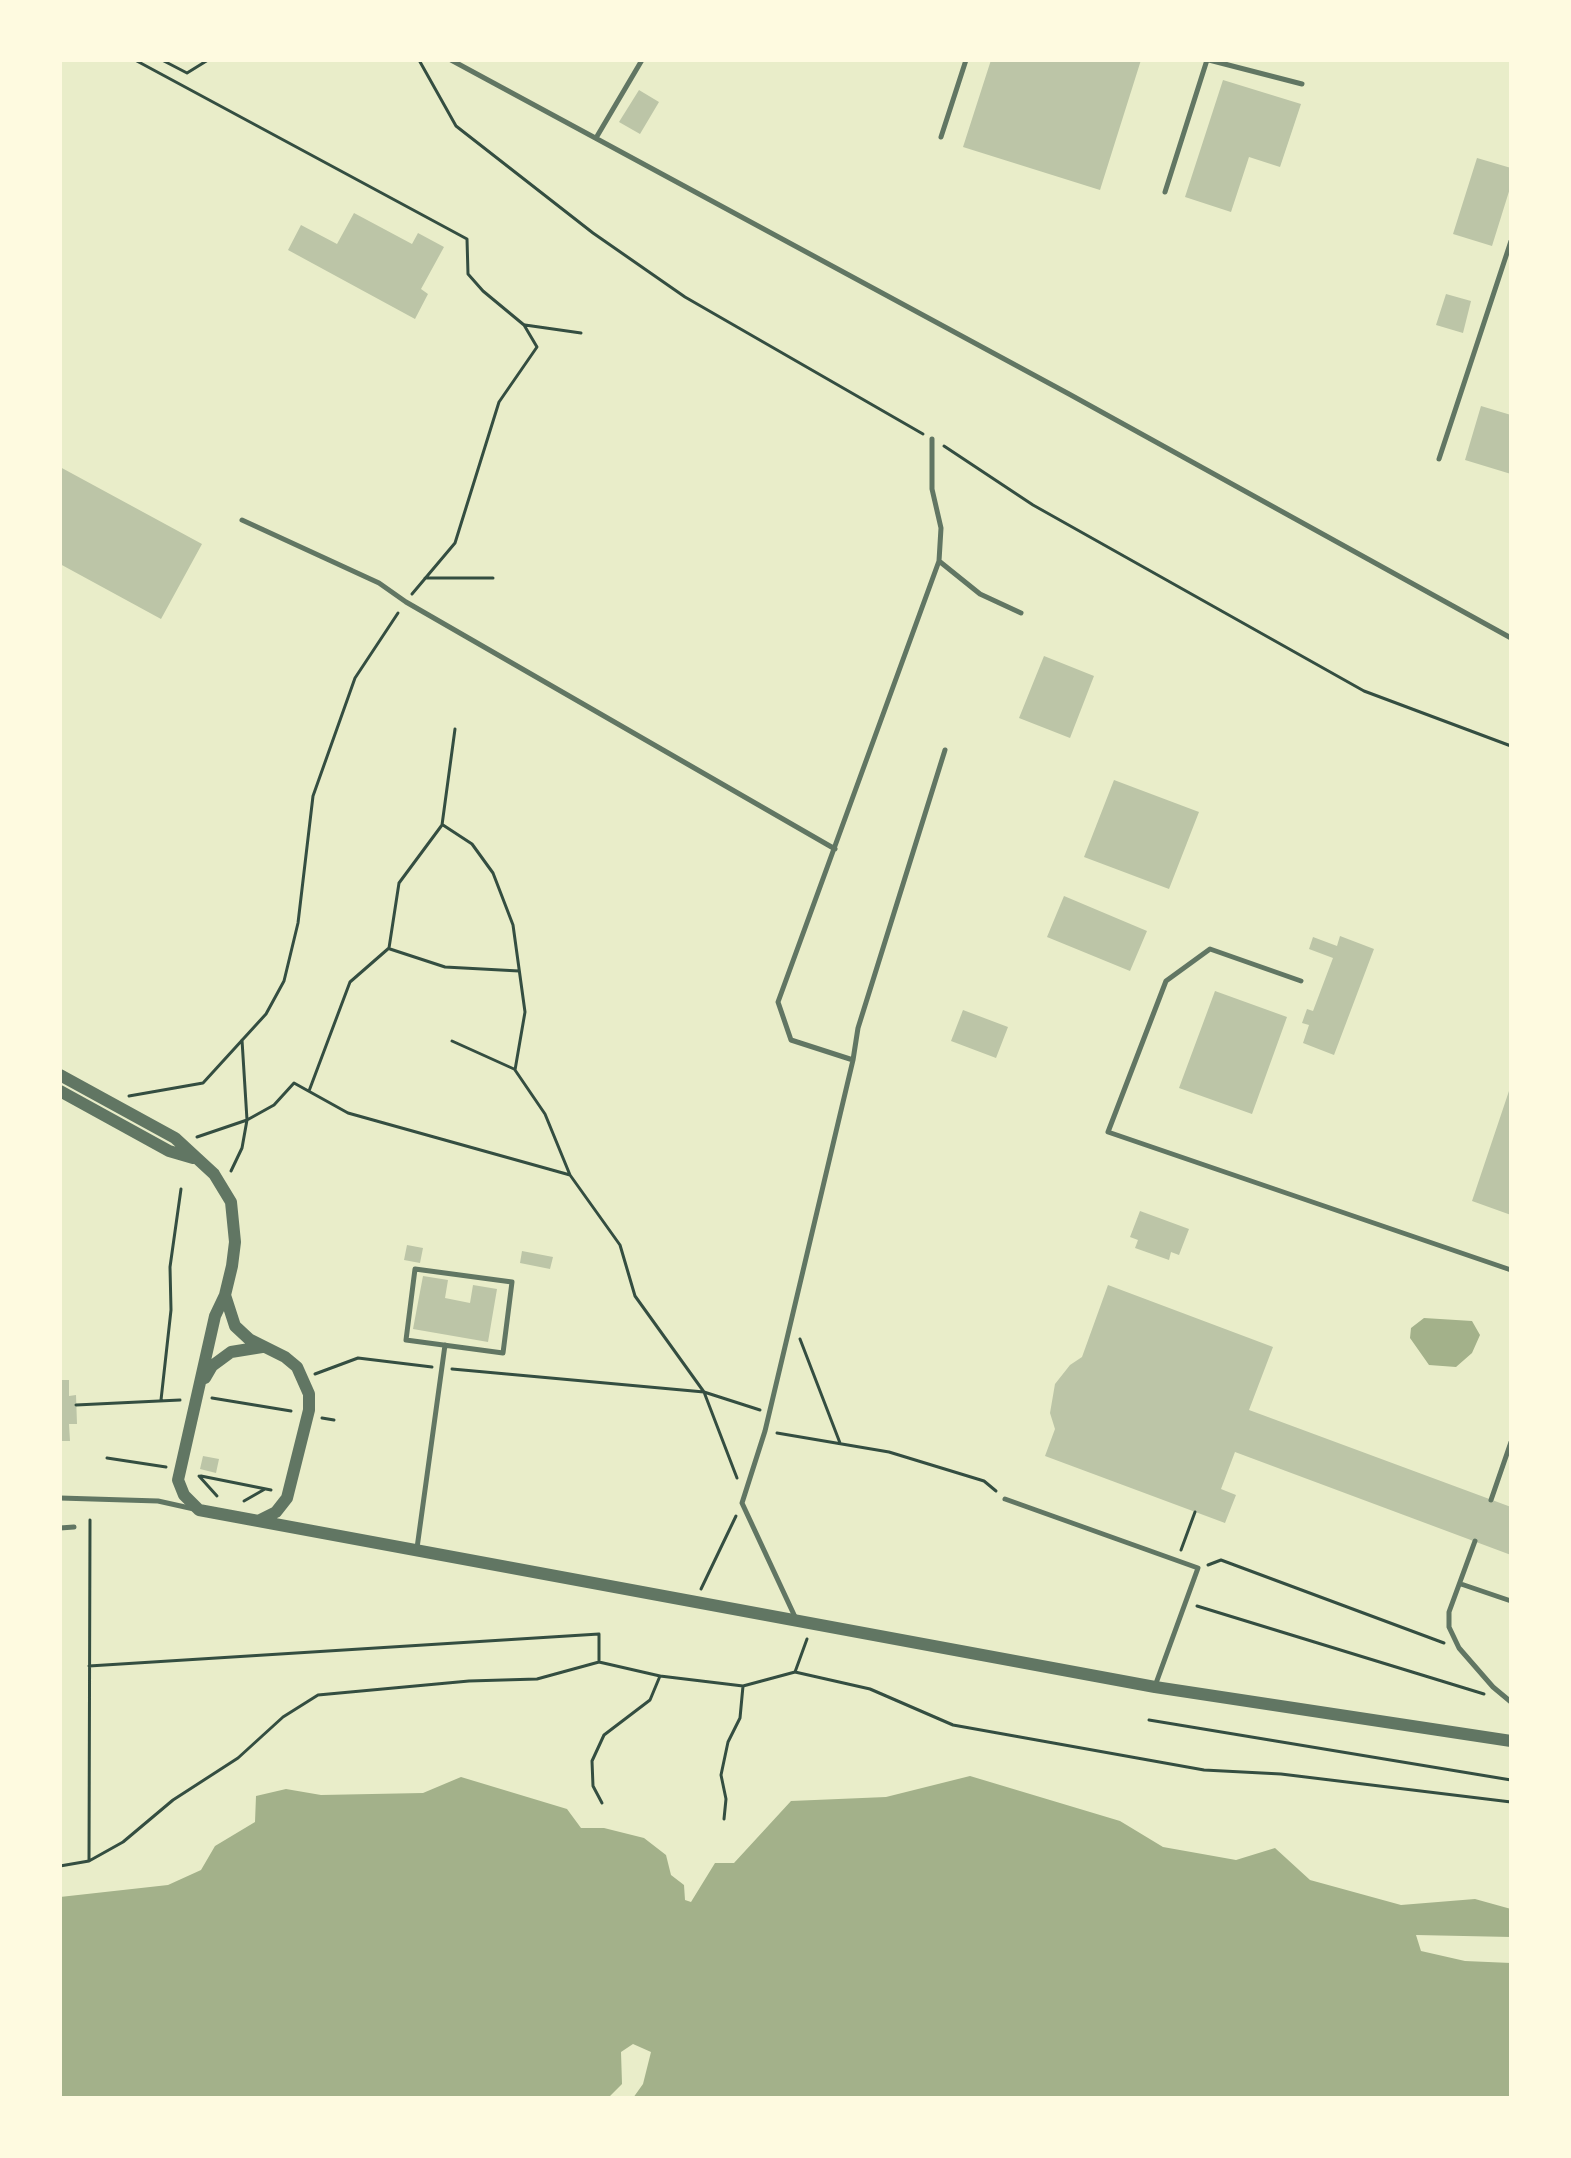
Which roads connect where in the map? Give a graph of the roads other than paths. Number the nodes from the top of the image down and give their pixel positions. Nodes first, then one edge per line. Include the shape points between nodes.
1 (451, 60) edge
2 (642, 60) edge
3 (966, 60) edge
4 (1208, 60) edge
5 (1302, 84) dead end
6 (941, 137) dead end
7 (596, 138) junction
8 (1165, 192) dead end
9 (1511, 241) edge
10 (932, 439) road end
11 (1439, 459) dead end
12 (242, 520) dead end
13 (939, 561) junction
14 (1021, 613) dead end
15 (1511, 638) edge
16 (945, 750) dead end
17 (835, 849) junction
18 (1301, 981) dead end
19 (853, 1060) junction
20 (60, 1075) edge
21 (60, 1091) edge
22 (196, 1159) junction
23 (1511, 1270) edge
24 (225, 1295) junction
25 (445, 1345) junction
26 (262, 1347) junction
27 (203, 1380) junction
28 (1511, 1442) edge
29 (60, 1498) edge
30 (287, 1498) junction
31 (1005, 1499) road end
32 (1491, 1500) dead end
33 (199, 1510) junction
34 (260, 1520) junction
35 (74, 1527) dead end
36 (60, 1528) edge
37 (304, 1528) junction
38 (1475, 1541) dead end
39 (417, 1549) junction
40 (1461, 1584) junction
41 (1511, 1601) edge
42 (797, 1621) junction
43 (1155, 1687) junction
44 (1508, 1701) edge
45 (1511, 1741) edge

1 - 7 lane
2 - 7 lane
3 - 6 lane
4 - 5 lane
4 - 8 lane
7 - 15 lane
9 - 11 lane
10 - 13 lane
12 - 17 lane via 379,583
13 - 14 lane via 980,594
13 - 17 lane
16 - 19 lane via 858,1028
17 - 19 lane via 778,1002 791,1040
18 - 23 lane via 1210,949 1166,981 1108,1132
19 - 42 lane via 770,1413 742,1503
20 - 22 street via 175,1138
21 - 22 street via 169,1151
22 - 24 street via 214,1174 231,1202 235,1242
24 - 26 street via 235,1326
24 - 27 street via 215,1316
25 - 25 lane via 503,1353 512,1282 415,1269 406,1340
25 - 39 lane
26 - 27 street via 231,1352
26 - 30 street via 285,1357 304,1378 309,1394
27 - 33 street via 178,1480
28 - 32 lane
29 - 33 lane via 158,1501
30 - 34 street
30 - 37 street
31 - 43 lane via 1198,1568
33 - 34 street
34 - 37 street
35 - 36 lane
37 - 39 street
38 - 40 lane
39 - 42 street
40 - 41 lane
40 - 44 lane via 1449,1612 1449,1627 1459,1648
42 - 43 street
43 - 45 street

